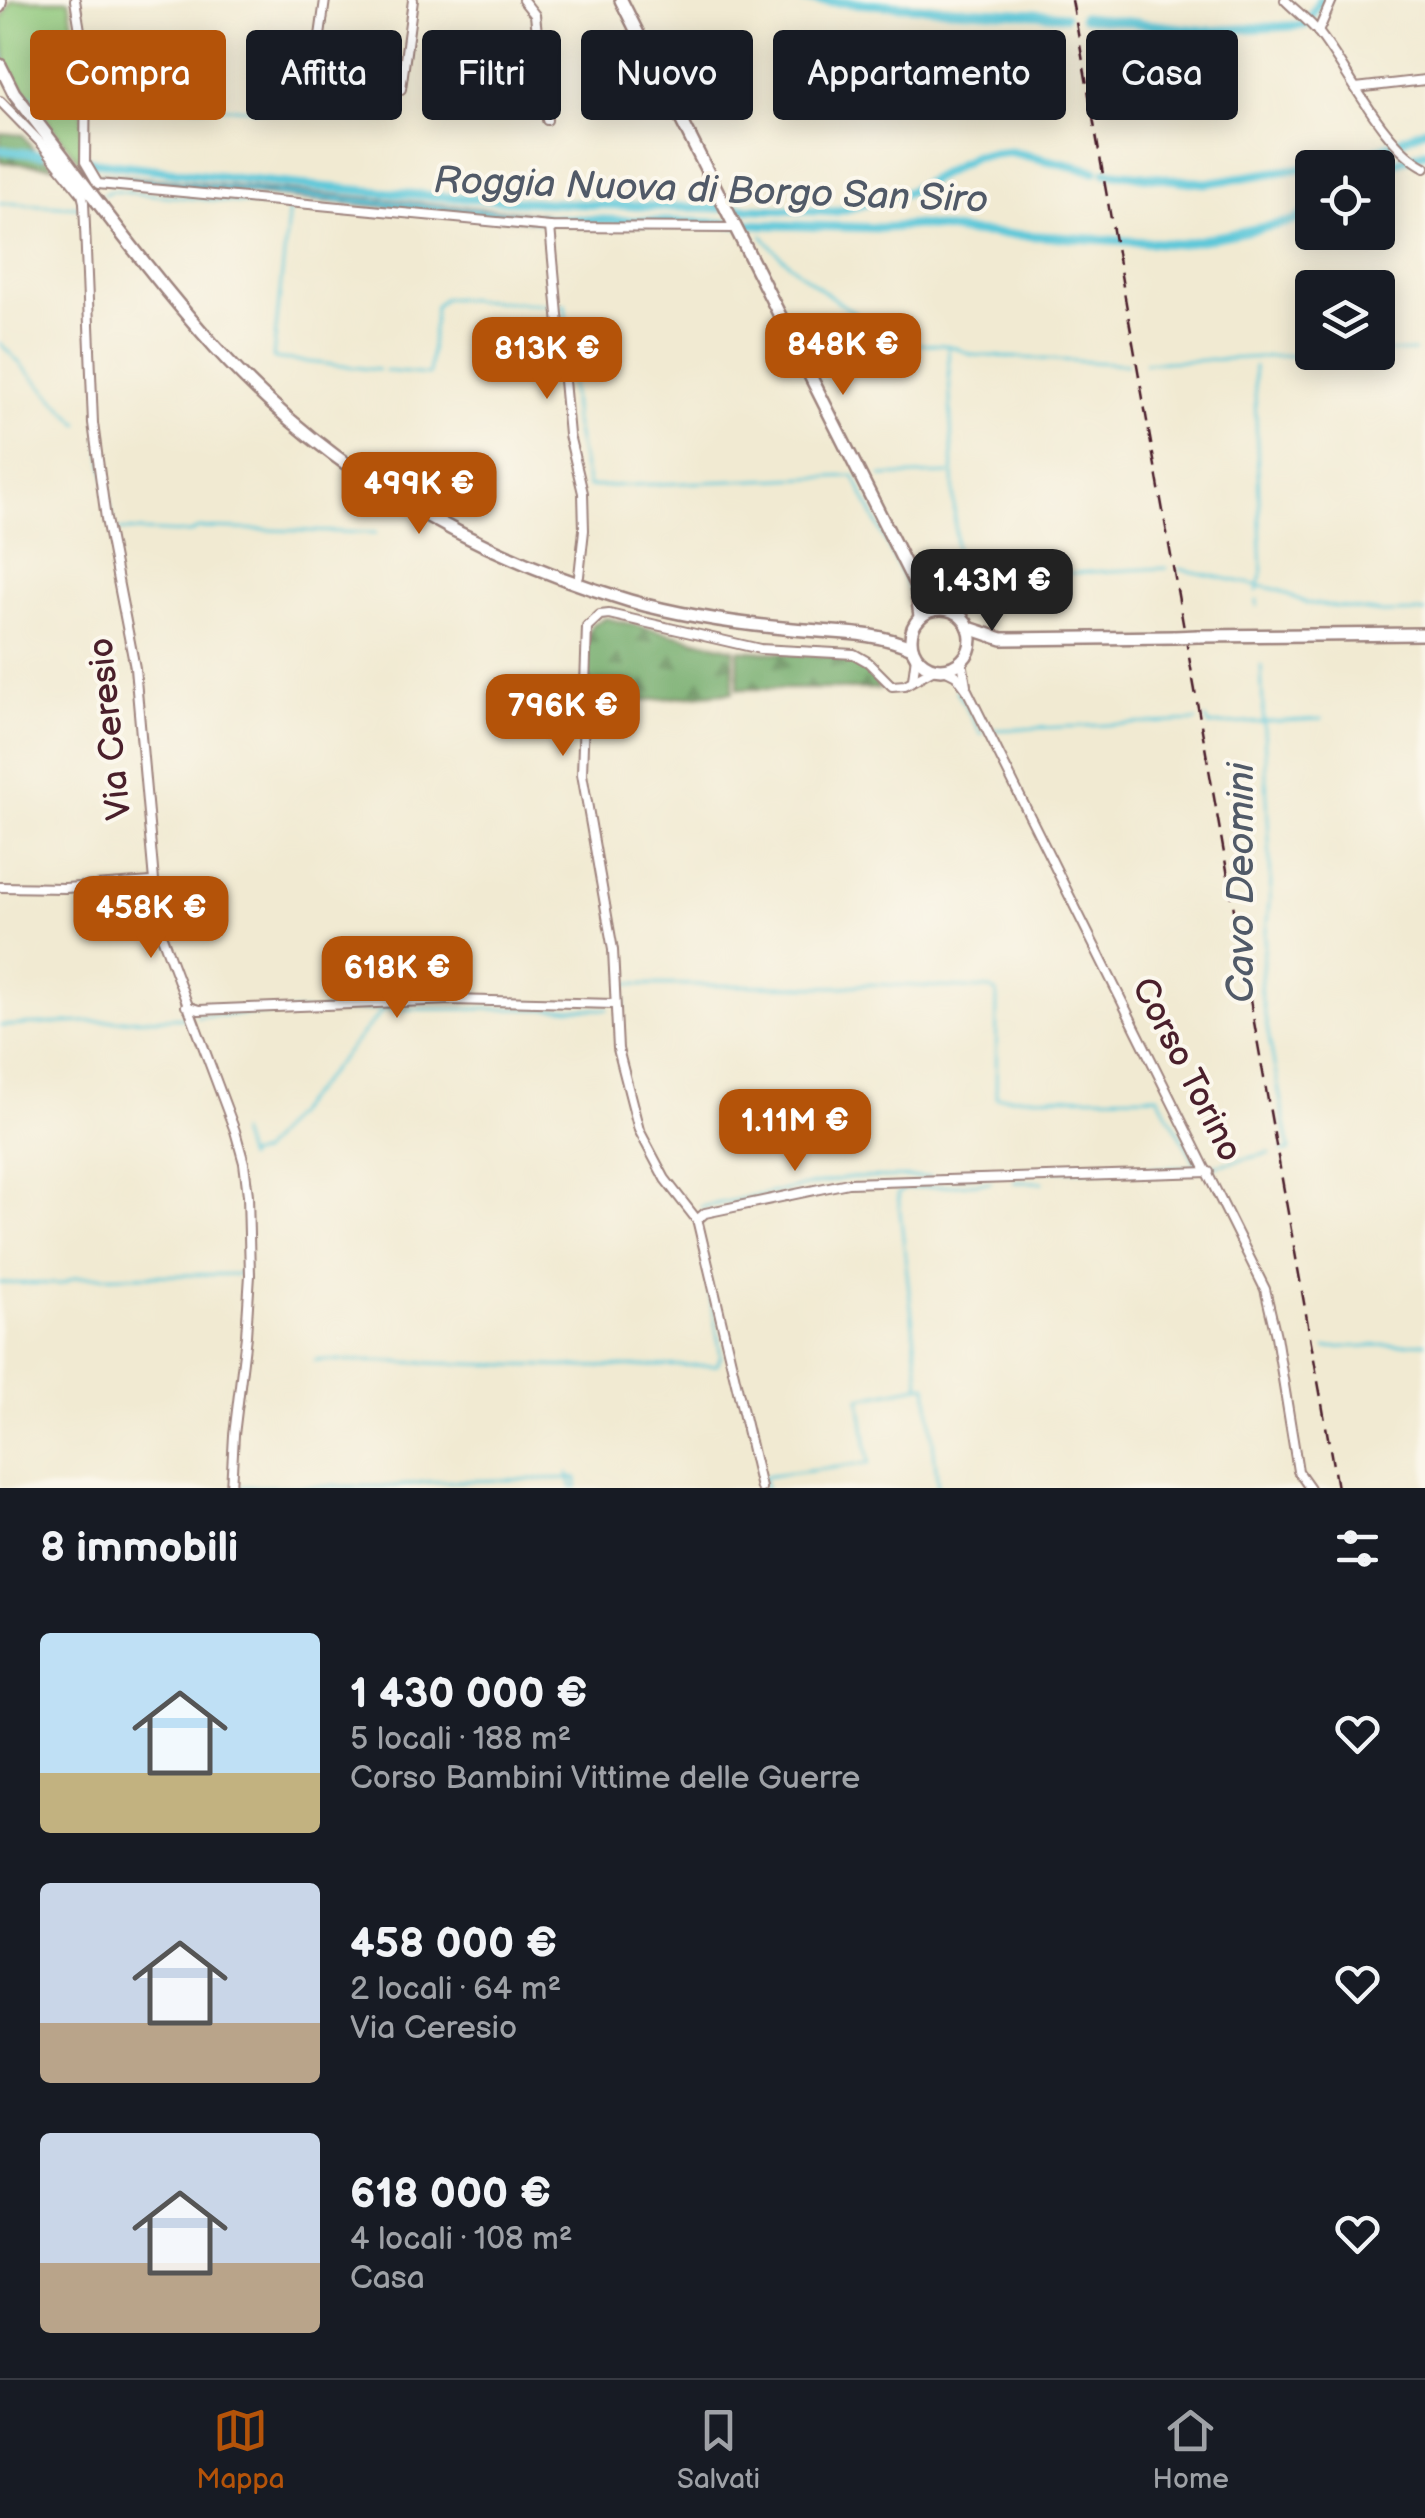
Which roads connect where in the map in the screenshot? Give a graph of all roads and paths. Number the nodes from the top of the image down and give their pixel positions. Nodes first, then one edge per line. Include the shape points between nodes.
1 (75, 0) edge
2 (325, 0) edge
3 (412, 0) edge
4 (523, 0) edge
5 (622, 0) edge
6 (1285, 0) edge
7 (1332, 0) edge
8 (1315, 29) junction
9 (321, 30) edge
10 (536, 30) edge
11 (0, 66) edge
12 (1425, 80) edge
13 (402, 81) edge
14 (0, 82) edge
15 (1356, 88) junction
16 (14, 93) junction
17 (0, 101) edge
18 (1425, 167) edge
19 (734, 224) junction
20 (550, 227) junction
21 (579, 576) dead end
22 (916, 586) junction
23 (942, 608) junction
24 (917, 620) junction
25 (969, 628) junction
26 (1425, 634) edge
27 (873, 635) junction
28 (1002, 639) junction
29 (914, 652) junction
30 (965, 656) junction
31 (939, 669) junction
32 (913, 679) junction
33 (968, 690) junction
34 (152, 882) junction
35 (0, 887) edge
36 (614, 1004) junction
37 (186, 1006) junction
38 (1209, 1172) junction
39 (697, 1220) junction
40 (232, 1488) edge
41 (762, 1488) edge
42 (1310, 1488) edge

1 - 20 street via 86,68 85,162 98,184
2 - 9 street
3 - 13 street
4 - 10 street
5 - 19 main road
6 - 8 street
7 - 8 street
8 - 15 street
11 - 16 main road
12 - 15 street
14 - 16 main road
15 - 18 street via 1395,141
16 - 27 main road via 217,348 303,432 383,491 507,558 636,602 742,624
17 - 34 street, Via Ceresio via 84,202 93,423 135,668
19 - 20 street
19 - 22 main road
20 - 21 street via 569,436 583,492
22 - 23 main road
22 - 24 main road
23 - 24 main road
23 - 25 main road
24 - 27 main road
24 - 29 main road
25 - 28 main road
25 - 30 main road
26 - 28 main road, bridge
27 - 29 main road
28 - 30 main road
29 - 31 main road
29 - 32 street
30 - 31 main road
30 - 33 street, Corso Torino
31 - 32 street
31 - 33 street, Corso Torino via 956,675
32 - 36 street via 892,686 847,652 760,649 619,616 592,619 584,634 582,774 613,950
33 - 38 street, Corso Torino
34 - 35 street
34 - 37 street, Via Ceresio via 158,926
36 - 37 street
36 - 39 street via 635,1120 665,1179
37 - 40 street, Via Ceresio via 235,1131 248,1194 247,1320
38 - 39 street via 848,1183
38 - 42 street, Corso Torino via 1265,1289 1298,1470
39 - 41 street

